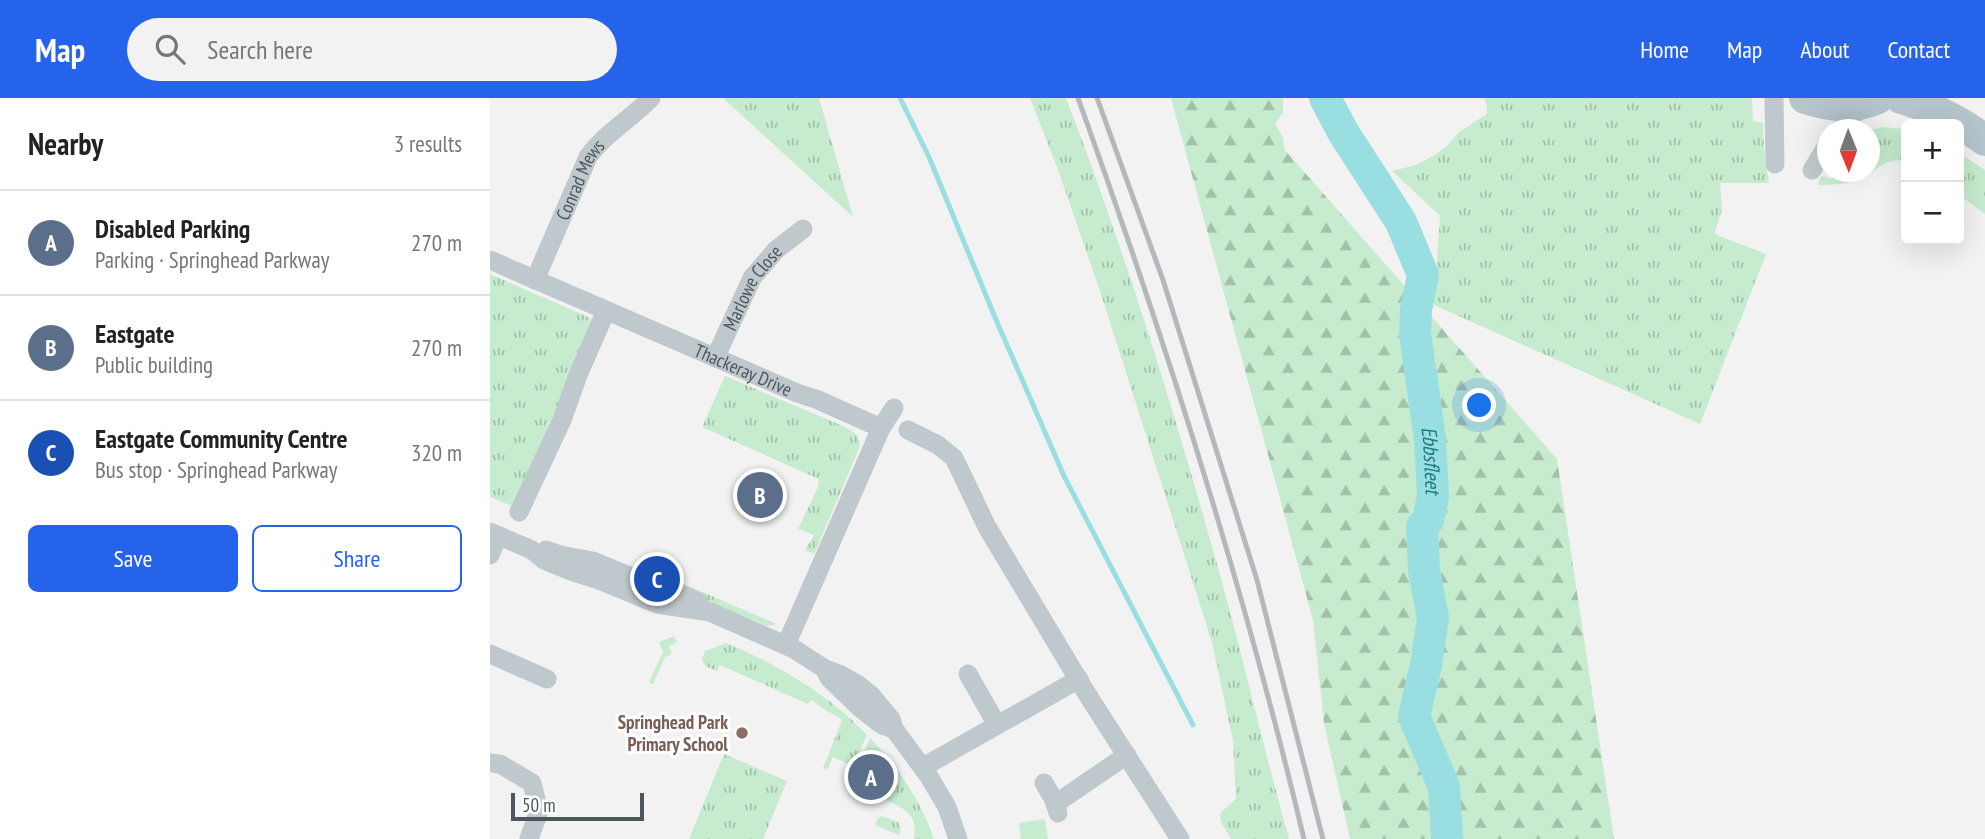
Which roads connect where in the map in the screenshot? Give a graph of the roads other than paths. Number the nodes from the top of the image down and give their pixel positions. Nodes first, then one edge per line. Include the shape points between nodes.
1 (651, 98) edge
2 (1774, 98) edge
3 (1805, 98) edge
4 (1901, 98) edge
5 (1871, 101) edge
6 (1851, 119) edge
7 (1985, 140) edge
8 (1817, 162) edge
9 (1775, 164) dead end
10 (1812, 170) dead end
11 (803, 229) dead end
12 (490, 260) edge
13 (535, 280) junction
14 (606, 311) junction
15 (715, 358) junction
16 (894, 408) dead end
17 (881, 428) junction
18 (908, 430) dead end
19 (519, 512) dead end
20 (494, 534) edge
21 (490, 555) edge
22 (786, 645) junction
23 (490, 654) edge
24 (968, 674) dead end
25 (547, 679) dead end
26 (1079, 679) junction
27 (997, 725) junction
28 (1127, 755) junction
29 (490, 763) edge
30 (923, 767) junction
31 (1044, 783) dead end
32 (528, 839) edge
33 (957, 839) edge
34 (1180, 839) edge

1 - 13 street, Conrad Mews via 600,140 588,156
2 - 9 street
3 - 5 main road via 1842,106
4 - 7 main road via 1945,114
5 - 6 street
8 - 10 street
11 - 15 street, Marlowe Close via 776,250 752,278
12 - 13 street, Thackeray Drive
13 - 14 street, Thackeray Drive
14 - 15 street, Thackeray Drive
14 - 19 street
15 - 17 street, Thackeray Drive
16 - 17 street
17 - 22 street
18 - 26 street via 954,458 987,527
20 - 21 street
20 - 22 street via 544,560 657,604 710,612
22 - 30 street via 871,695
23 - 25 street
24 - 27 street
26 - 27 street
26 - 28 street
27 - 30 street
28 - 31 street via 1057,809
28 - 34 street
29 - 32 street via 532,783 539,811
30 - 33 street via 947,807

